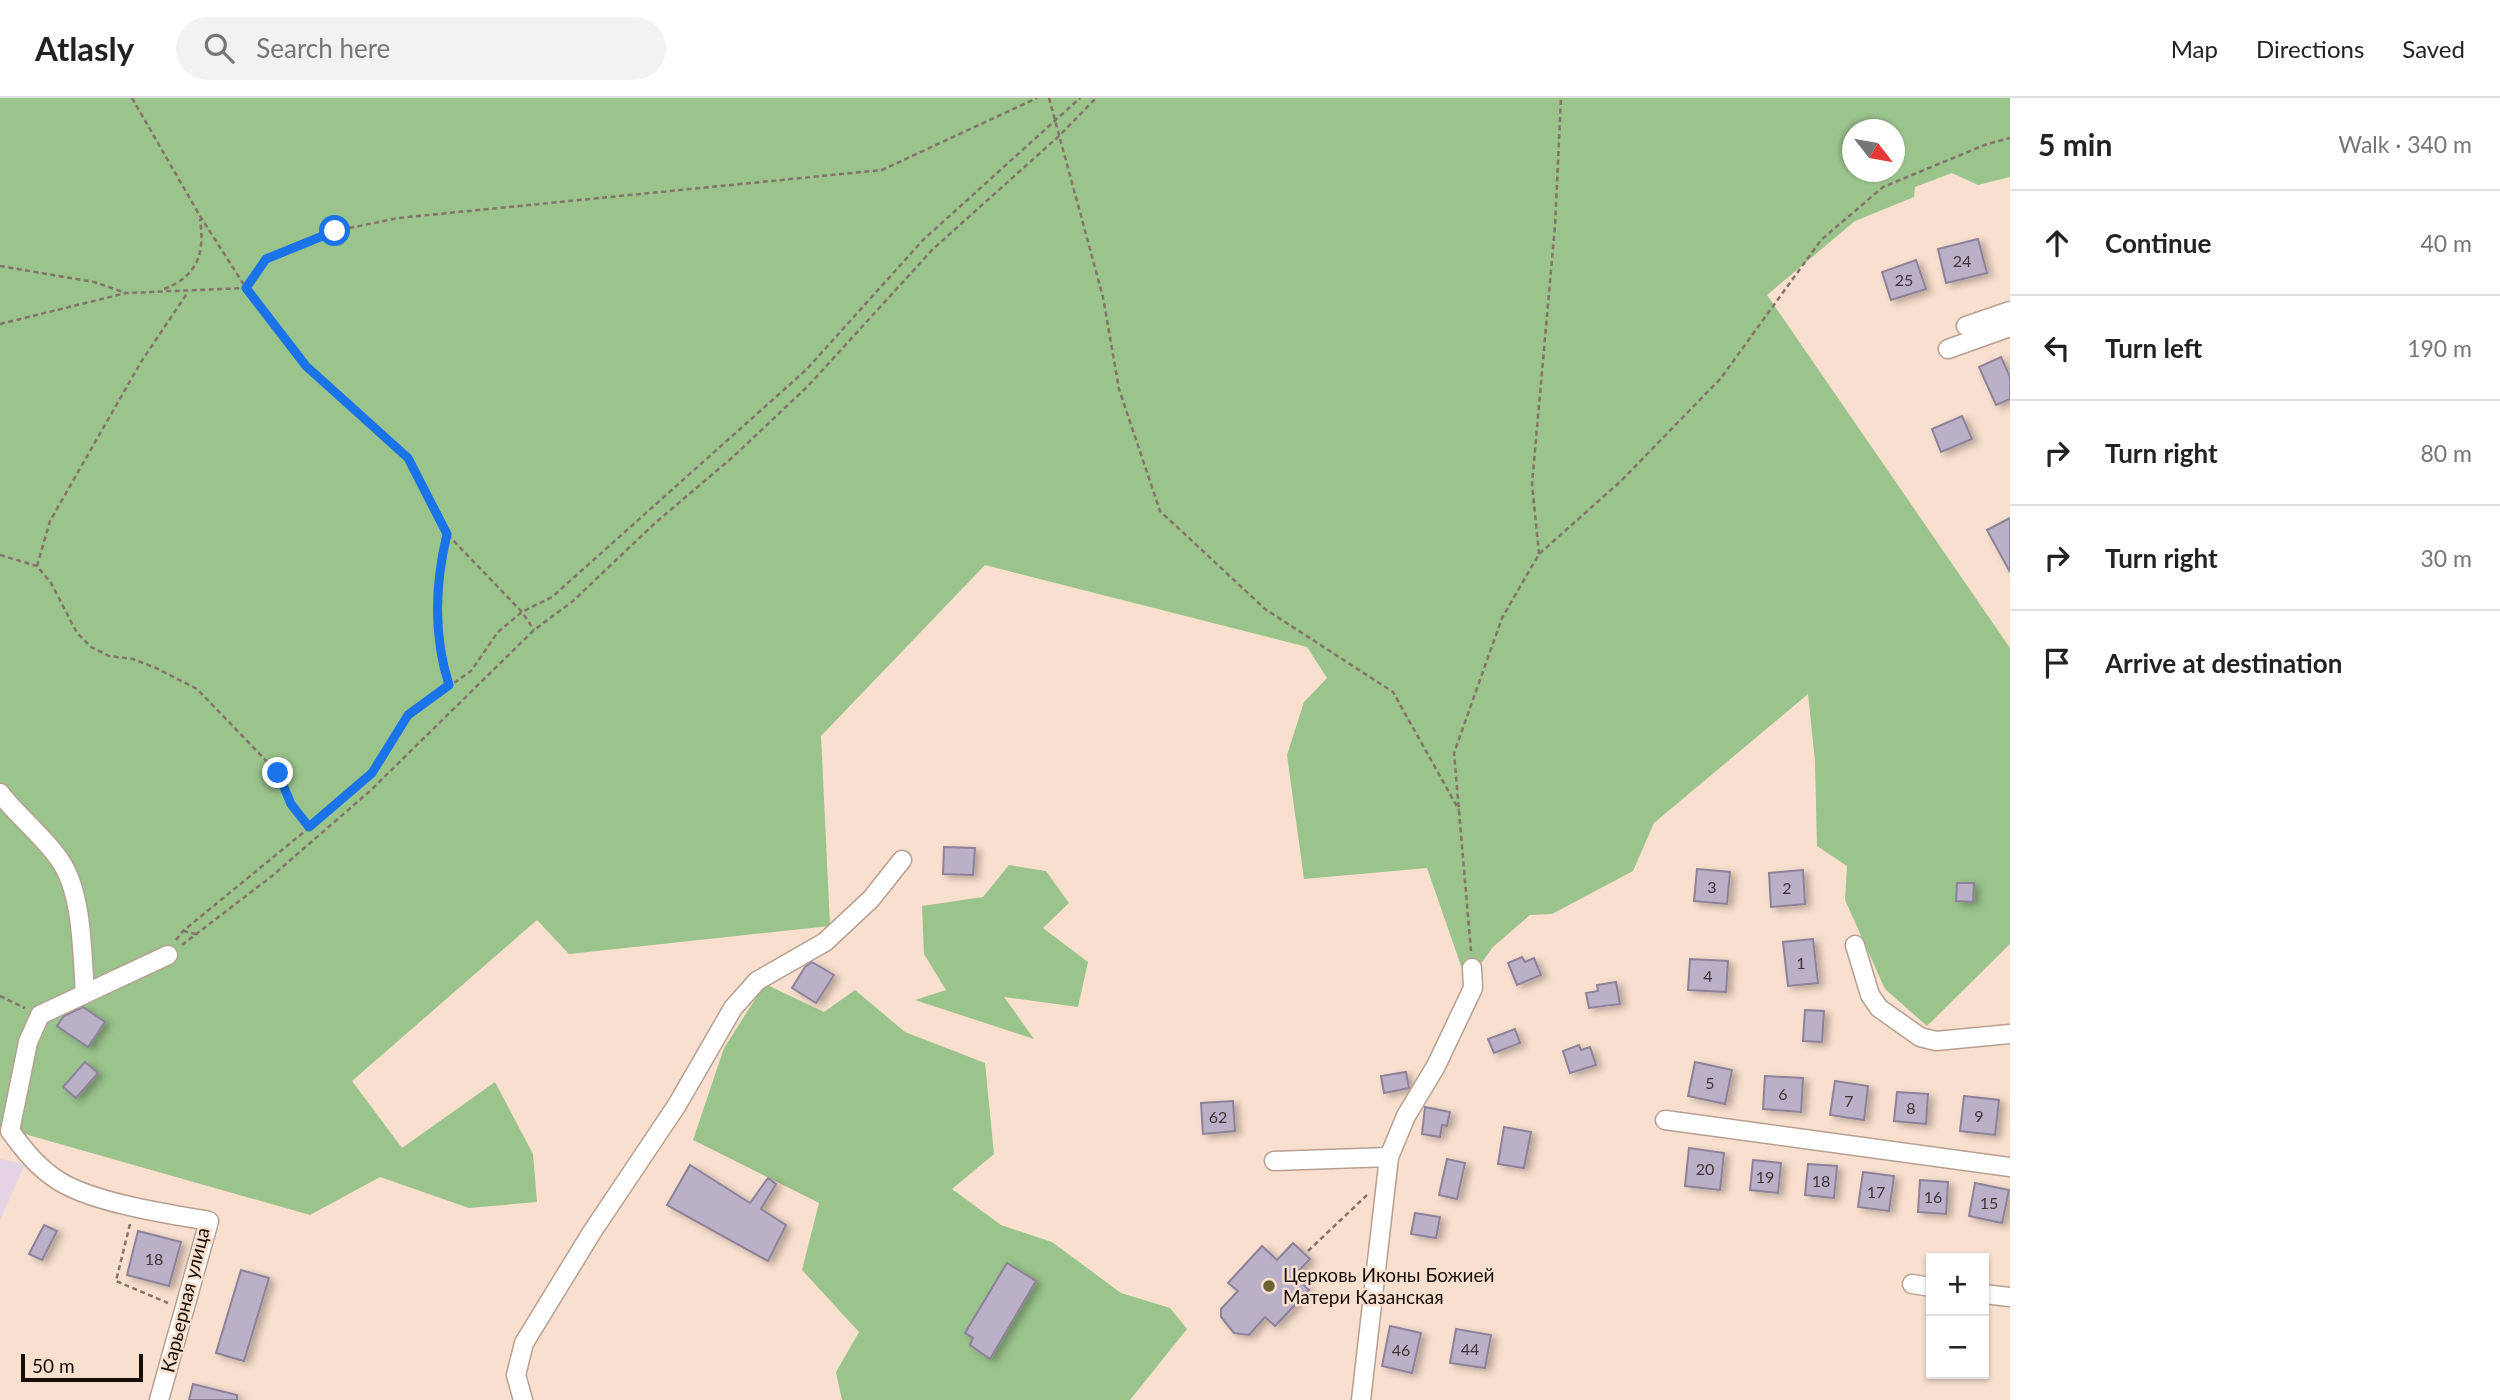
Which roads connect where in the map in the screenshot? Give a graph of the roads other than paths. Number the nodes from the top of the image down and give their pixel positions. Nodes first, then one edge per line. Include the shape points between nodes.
1 (2010, 311) edge
2 (1966, 326) dead end
3 (2010, 327) edge
4 (1948, 349) dead end
5 (0, 793) edge
6 (902, 860) dead end
7 (1855, 945) dead end
8 (172, 948) road end
9 (1472, 968) road end
10 (85, 994) junction
11 (2010, 1034) edge
12 (1665, 1121) dead end
13 (1390, 1157) junction
14 (1274, 1161) dead end
15 (2010, 1167) edge
16 (1912, 1284) dead end
17 (1926, 1286) edge
18 (1989, 1295) edge
19 (2010, 1297) edge
20 (159, 1400) edge
21 (523, 1400) edge
22 (1361, 1400) edge

1 - 2 street
3 - 4 street
5 - 10 street via 62,862 77,906
6 - 21 street via 871,899 825,942 757,981 733,1008 677,1105 524,1343 516,1375
7 - 11 street via 1870,995 1879,1008 1920,1037 1936,1041
8 - 10 street
9 - 13 street via 1473,988 1406,1116
10 - 20 street, Карьерная улица via 40,1016 28,1042 10,1131 30,1158 60,1182 135,1207 209,1222
12 - 15 street
13 - 14 street
13 - 22 street
16 - 17 street
18 - 19 street

